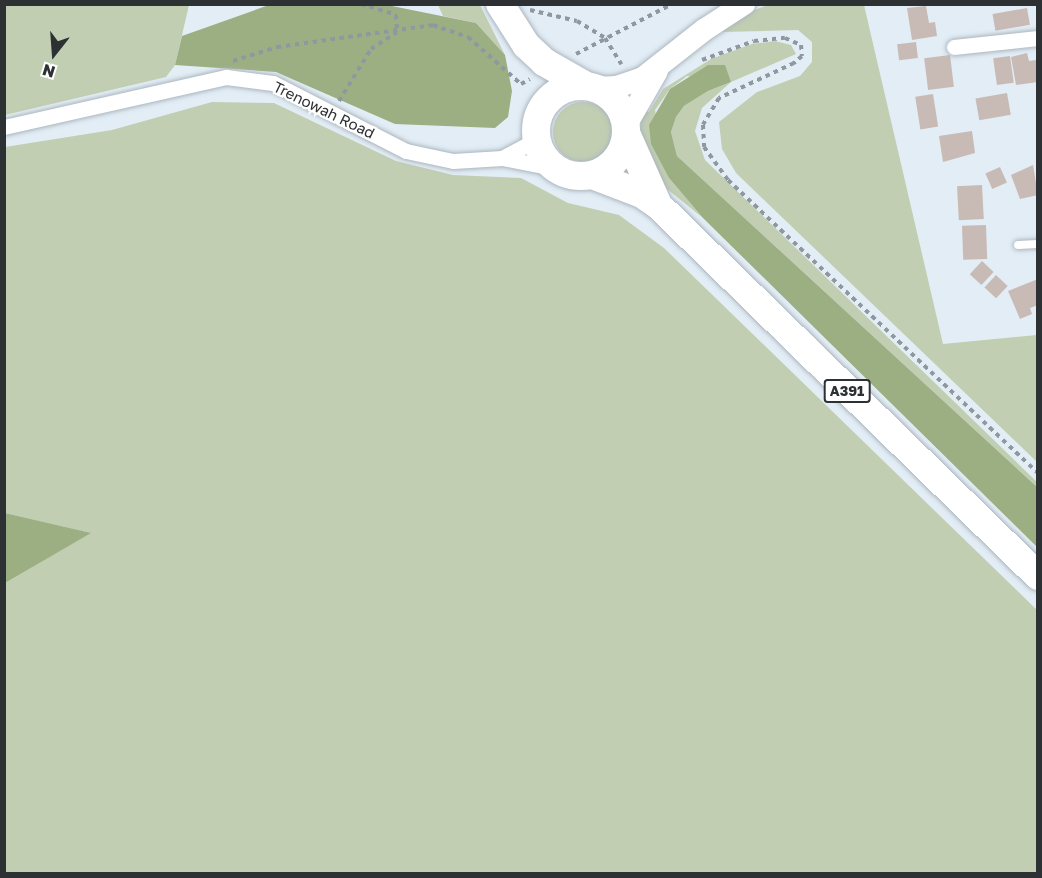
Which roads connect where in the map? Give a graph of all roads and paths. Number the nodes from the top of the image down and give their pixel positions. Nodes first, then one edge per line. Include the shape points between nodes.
1 (361, 4) edge
2 (500, 4) edge
3 (525, 4) edge
4 (672, 4) edge
5 (744, 4) edge
6 (397, 32) junction
7 (605, 38) junction
8 (1038, 38) edge
9 (954, 47) dead end
10 (693, 65) dead end
11 (658, 70) junction
12 (543, 72) junction
13 (209, 81) junction
14 (631, 82) junction
15 (591, 87) junction
16 (332, 112) junction
17 (4, 127) edge
18 (626, 129) junction
19 (535, 130) junction
20 (502, 158) junction
21 (554, 168) junction
22 (592, 175) junction
23 (658, 205) junction
24 (1038, 244) edge
25 (1017, 245) dead end
26 (1038, 473) edge
27 (1038, 576) edge

1 - 6 path via 396,15
2 - 12 highway
3 - 7 path via 528,9 577,21
4 - 7 path
5 - 11 street via 704,30
6 - 12 path via 433,25 468,37 521,84
6 - 13 path via 277,47 237,57
6 - 16 path via 371,49
7 - 12 path
7 - 14 path
8 - 9 street
10 - 26 path via 754,41 785,38 801,45 802,56 794,63 719,98 703,125 704,147 728,180
11 - 14 street
11 - 18 street
12 - 15 highway
12 - 19 highway
13 - 16 street, Trenowah Road via 226,77 273,83
13 - 17 street, Trenowah Road
14 - 15 street
15 - 18 highway via 616,102
15 - 19 highway via 568,87 552,95 541,109
16 - 20 street, Trenowah Road via 406,151 453,161
18 - 22 highway via 619,156
18 - 23 highway, A391
19 - 20 street, Trenowah Road via 528,144
19 - 21 highway via 539,149
20 - 21 street, Trenowah Road
21 - 22 highway via 569,174
22 - 23 highway, A391 via 642,194
23 - 27 highway, A391
24 - 25 lane

